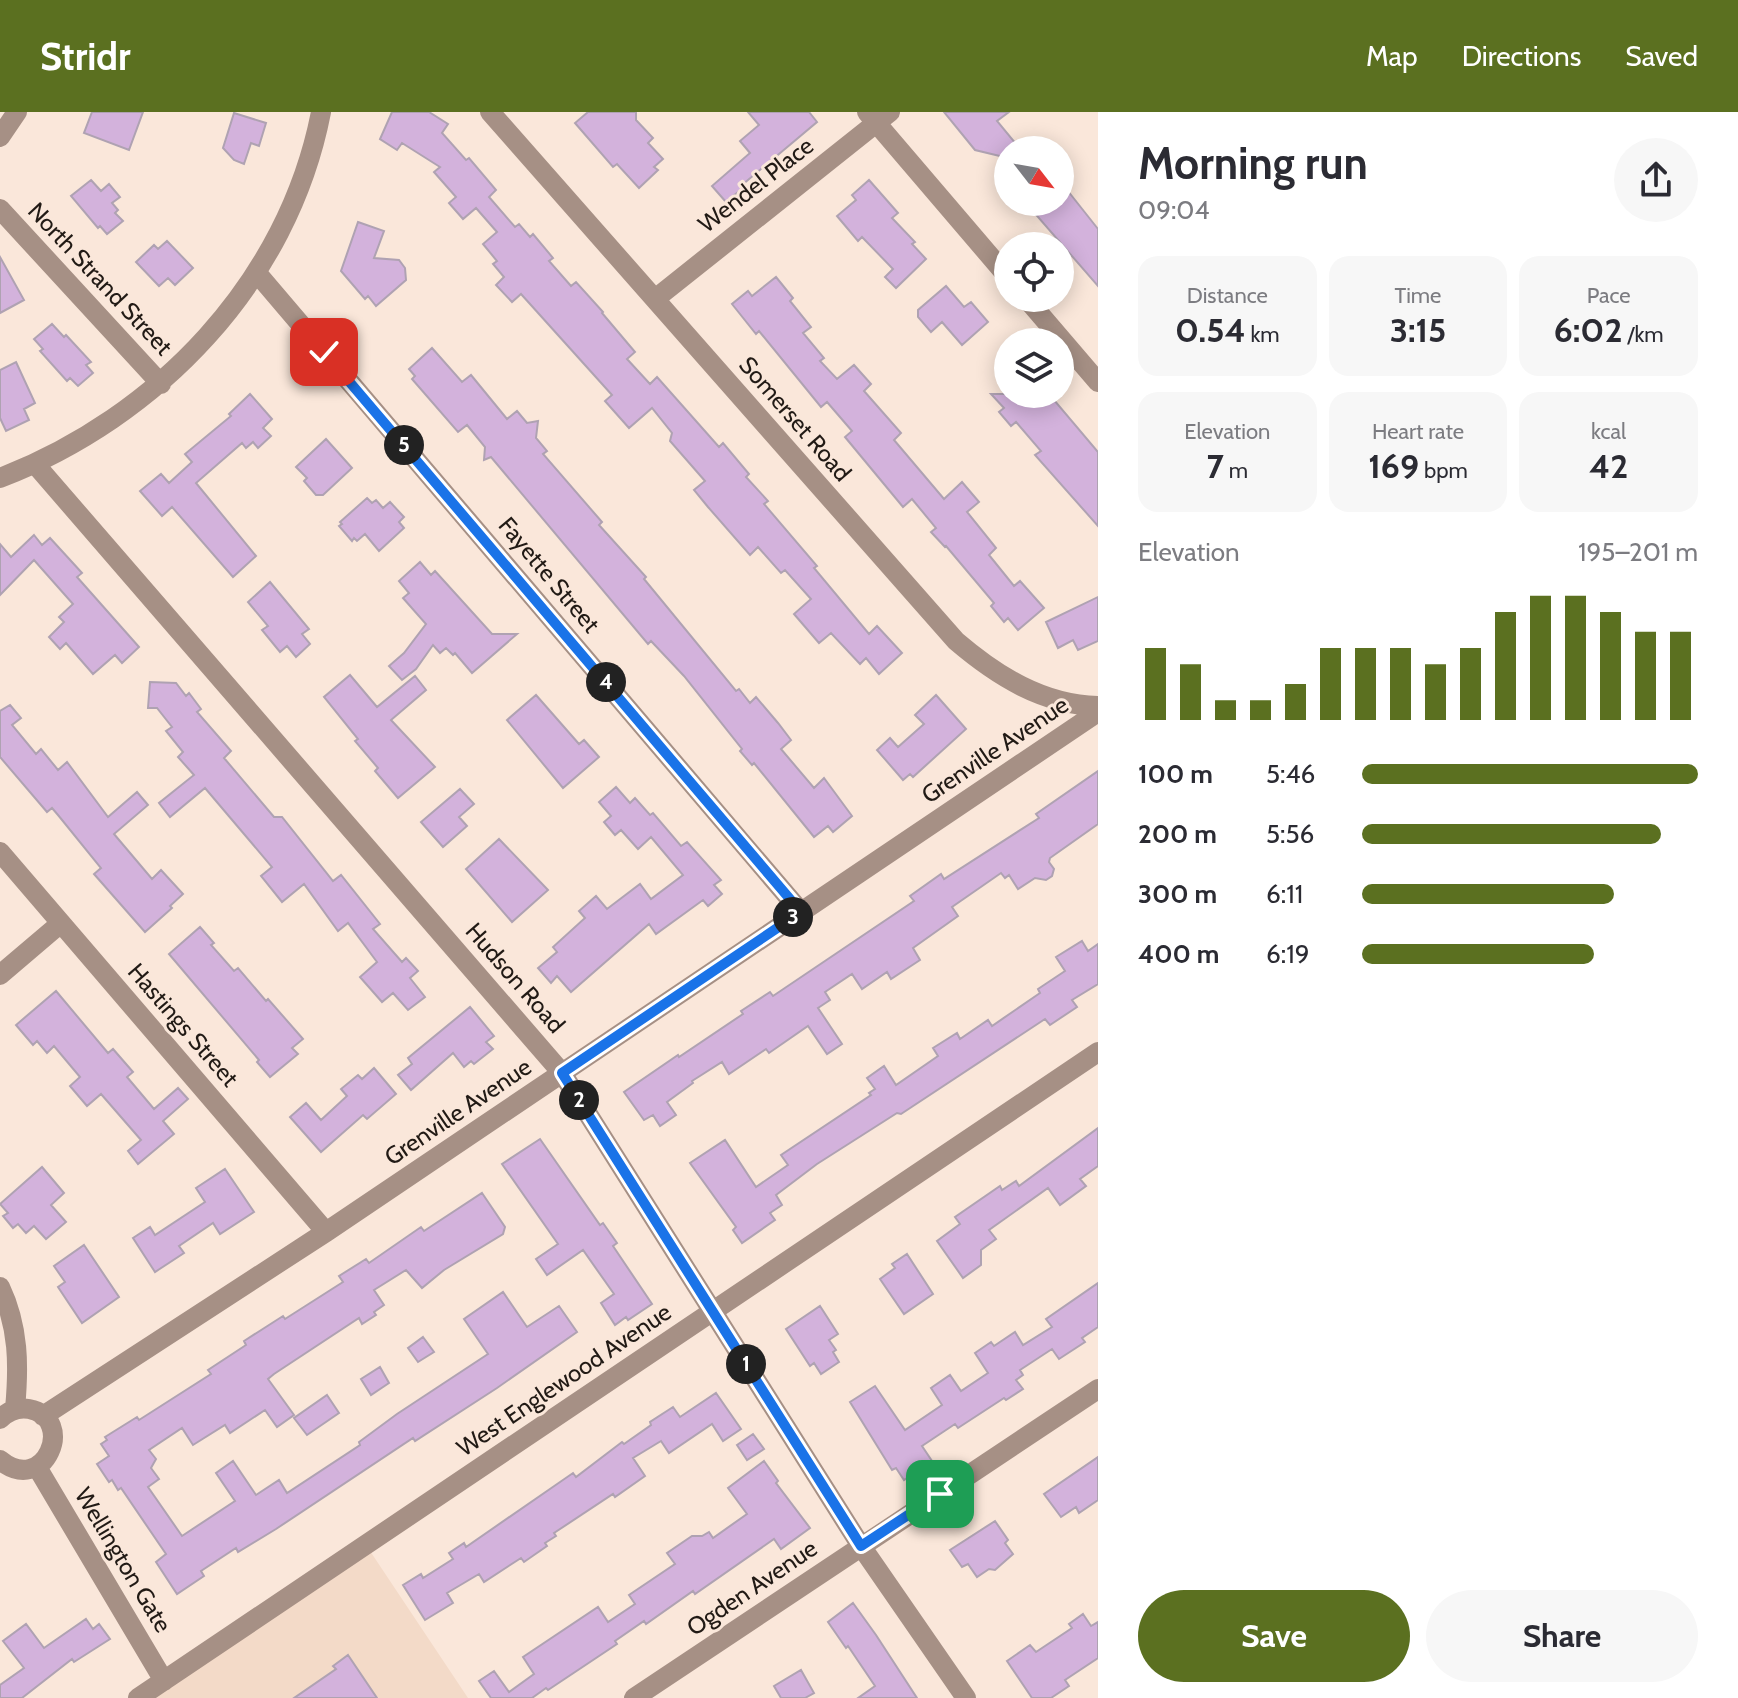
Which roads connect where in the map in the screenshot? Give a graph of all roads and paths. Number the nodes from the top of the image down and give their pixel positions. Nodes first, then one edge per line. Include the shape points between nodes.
1 (17, 112) edge
2 (321, 112) edge
3 (490, 112) edge
4 (878, 116) edge
5 (0, 137) edge
6 (0, 209) edge
7 (994, 260) edge
8 (256, 272) junction
9 (655, 299) junction
10 (1038, 312) edge
11 (1098, 382) edge
12 (161, 384) junction
13 (35, 464) junction
14 (0, 478) edge
15 (1098, 709) edge
16 (0, 852) edge
17 (801, 912) junction
18 (61, 923) junction
19 (0, 975) edge
20 (1098, 1052) edge
21 (562, 1073) junction
22 (326, 1232) junction
23 (0, 1287) edge
24 (713, 1311) junction
25 (1098, 1389) edge
26 (8, 1414) edge
27 (43, 1416) junction
28 (0, 1460) edge
29 (37, 1467) junction
30 (861, 1546) junction
31 (164, 1681) junction
32 (138, 1698) edge
33 (634, 1698) edge
34 (966, 1698) edge

1 - 5 street
2 - 8 street via 303,177
3 - 9 street, Somerset Road
4 - 7 street
4 - 9 street, Wendel Place
6 - 12 street, North Strand Street
8 - 12 street via 221,322
8 - 17 street, Fayette Street
9 - 15 street, Somerset Road via 956,641 1014,684 1049,699
10 - 11 street
12 - 13 street via 81,441
13 - 14 street
13 - 21 street, Hudson Road
15 - 17 street, Grenville Avenue
16 - 18 street, Hastings Street
17 - 21 street, Grenville Avenue
18 - 19 street
18 - 22 street, Hastings Street
20 - 24 street, West Englewood Avenue
21 - 22 street, Grenville Avenue
21 - 24 street, Hudson Road
22 - 27 street, Grenville Avenue
23 - 26 street via 18,1347
24 - 30 street, Hudson Road
24 - 31 street, West Englewood Avenue
25 - 30 street, Ogden Avenue
26 - 27 street via 26,1409
27 - 29 street via 53,1443
28 - 29 street via 17,1470
29 - 31 street, Wellington Gate
30 - 33 street, Ogden Avenue
30 - 34 street, Hudson Road
31 - 32 street, West Englewood Avenue

